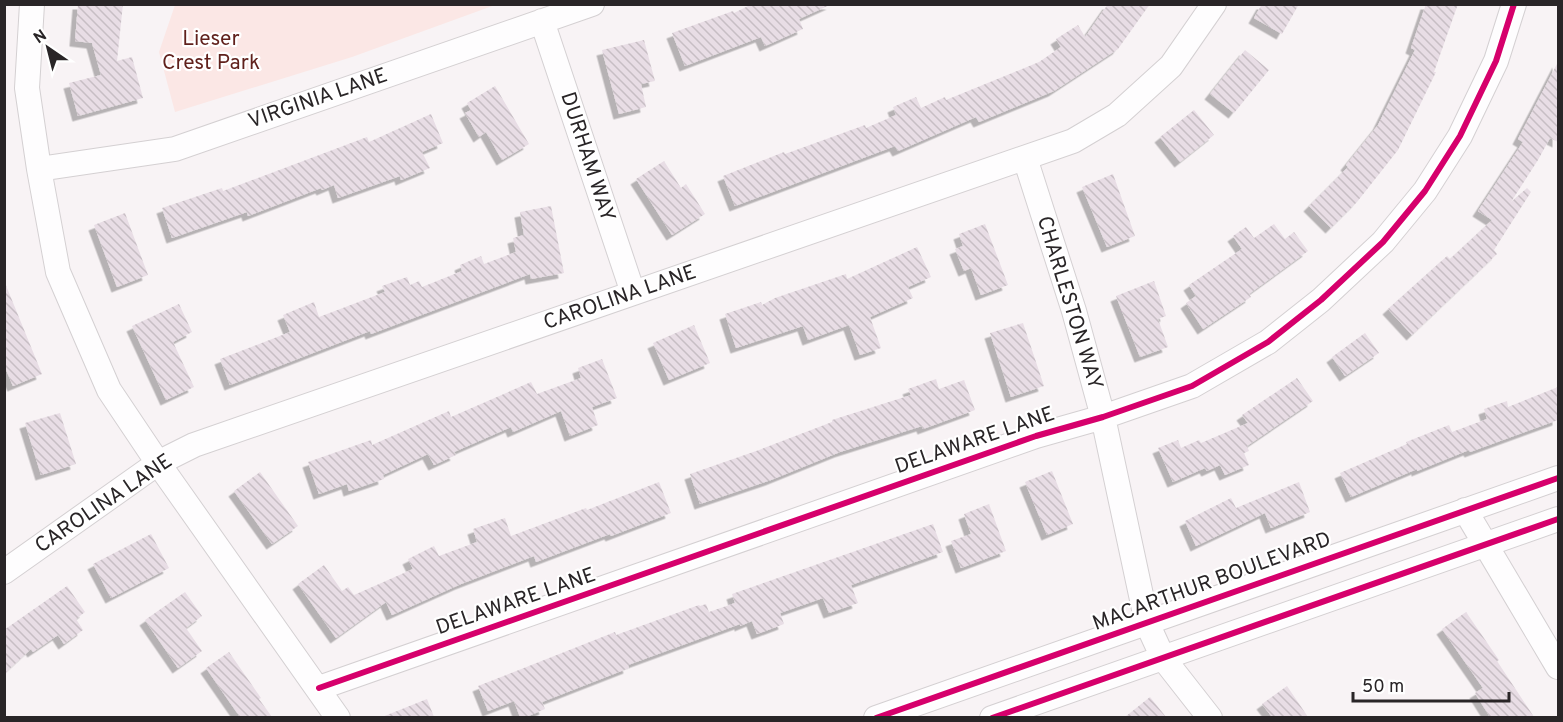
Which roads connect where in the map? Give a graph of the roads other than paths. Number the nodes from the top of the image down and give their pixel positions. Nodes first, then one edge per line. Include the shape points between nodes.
1 (32, 4) edge
2 (592, 4) edge
3 (1214, 4) edge
4 (1514, 4) edge
5 (542, 21) junction
6 (1025, 158) junction
7 (39, 169) junction
8 (633, 293) junction
9 (1103, 417) junction
10 (158, 463) junction
11 (1558, 477) edge
12 (1465, 510) junction
13 (1558, 519) edge
14 (1486, 544) junction
15 (4, 572) edge
16 (1147, 623) junction
17 (1162, 658) junction
18 (1558, 667) edge
19 (319, 688) junction
20 (338, 717) edge
21 (876, 717) edge
22 (992, 717) edge
23 (1210, 717) edge

1 - 7 street via 27,88
2 - 5 street, VIRGINIA LANE
3 - 6 street, CAROLINA LANE via 1172,66 1118,116 1073,141
4 - 9 street, DELAWARE LANE via 1496,61 1460,135 1425,190 1383,242 1321,300 1268,342 1192,386
5 - 7 street, VIRGINIA LANE via 175,149
5 - 8 street, DURHAM WAY
6 - 8 street, CAROLINA LANE
6 - 9 street, CHARLESTON WAY
7 - 10 street via 58,272 109,390
8 - 10 street, CAROLINA LANE via 194,446
9 - 16 street, CHARLESTON WAY
9 - 19 street, DELAWARE LANE via 1036,436
10 - 15 street, CAROLINA LANE
10 - 19 street
11 - 12 street, MACARTHUR BOULEVARD
12 - 14 street
12 - 16 street, MACARTHUR BOULEVARD
13 - 14 street
14 - 17 street
14 - 18 street
16 - 17 street, CHARLESTON WAY
16 - 21 street, MACARTHUR BOULEVARD
17 - 22 street
17 - 23 street, CHARLESTON WAY
19 - 20 street

